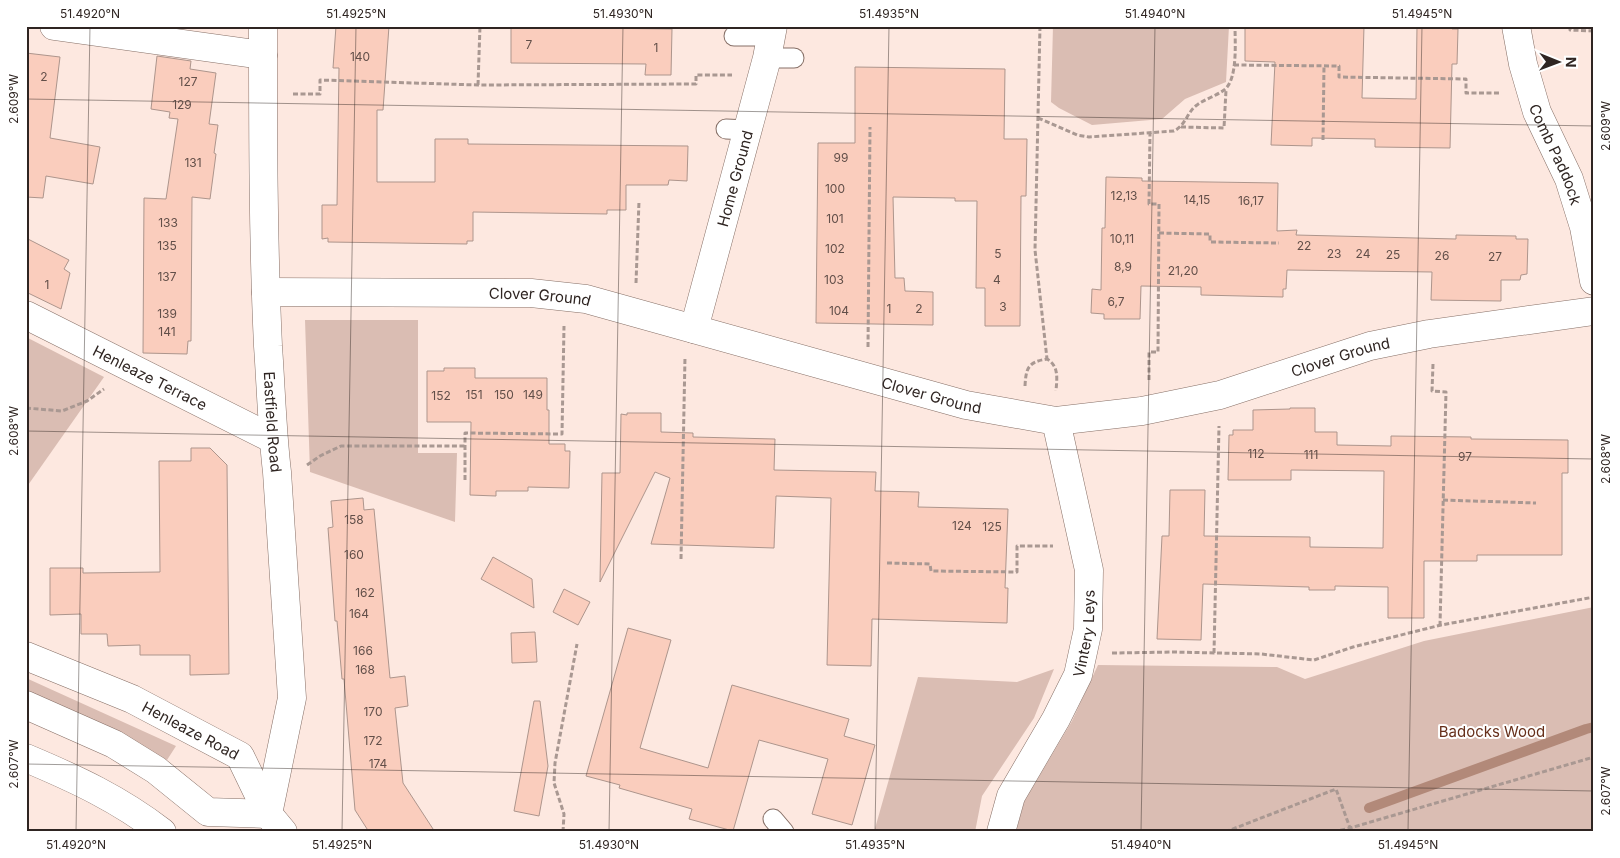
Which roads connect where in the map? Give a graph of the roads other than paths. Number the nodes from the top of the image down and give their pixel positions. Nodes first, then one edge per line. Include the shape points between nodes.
1 (54, 26) edge
2 (263, 26) edge
3 (1516, 26) edge
4 (734, 36) dead end
5 (768, 49) edge
6 (263, 54) junction
7 (794, 58) dead end
8 (1594, 282) edge
9 (266, 292) junction
10 (1594, 311) edge
11 (26, 315) edge
12 (690, 328) junction
13 (1056, 421) junction
14 (273, 439) junction
15 (26, 656) edge
16 (26, 705) edge
17 (26, 758) edge
18 (272, 826) edge
19 (162, 832) edge
20 (1002, 832) edge

1 - 6 street
2 - 6 street, Eastfield Road
3 - 8 street, Comb Paddock via 1537,112 1568,179 1584,226
4 - 5 lane
5 - 7 lane
5 - 12 street, Home Ground via 737,129
6 - 9 street, Eastfield Road
9 - 12 street, Clover Ground via 531,293 586,300
9 - 14 street, Eastfield Road
10 - 13 street, Clover Ground via 1370,346 1220,395 1149,410
11 - 14 street, Henleaze Terrace
12 - 13 street, Clover Ground via 966,405
13 - 20 street, Vintery Leys via 1089,570 1088,629 1078,675 1011,796
14 - 18 street, Eastfield Road via 292,698
15 - 18 street, Henleaze Road via 132,699 240,756
16 - 18 street via 114,744 156,770 208,812
17 - 19 street via 76,779 136,812

